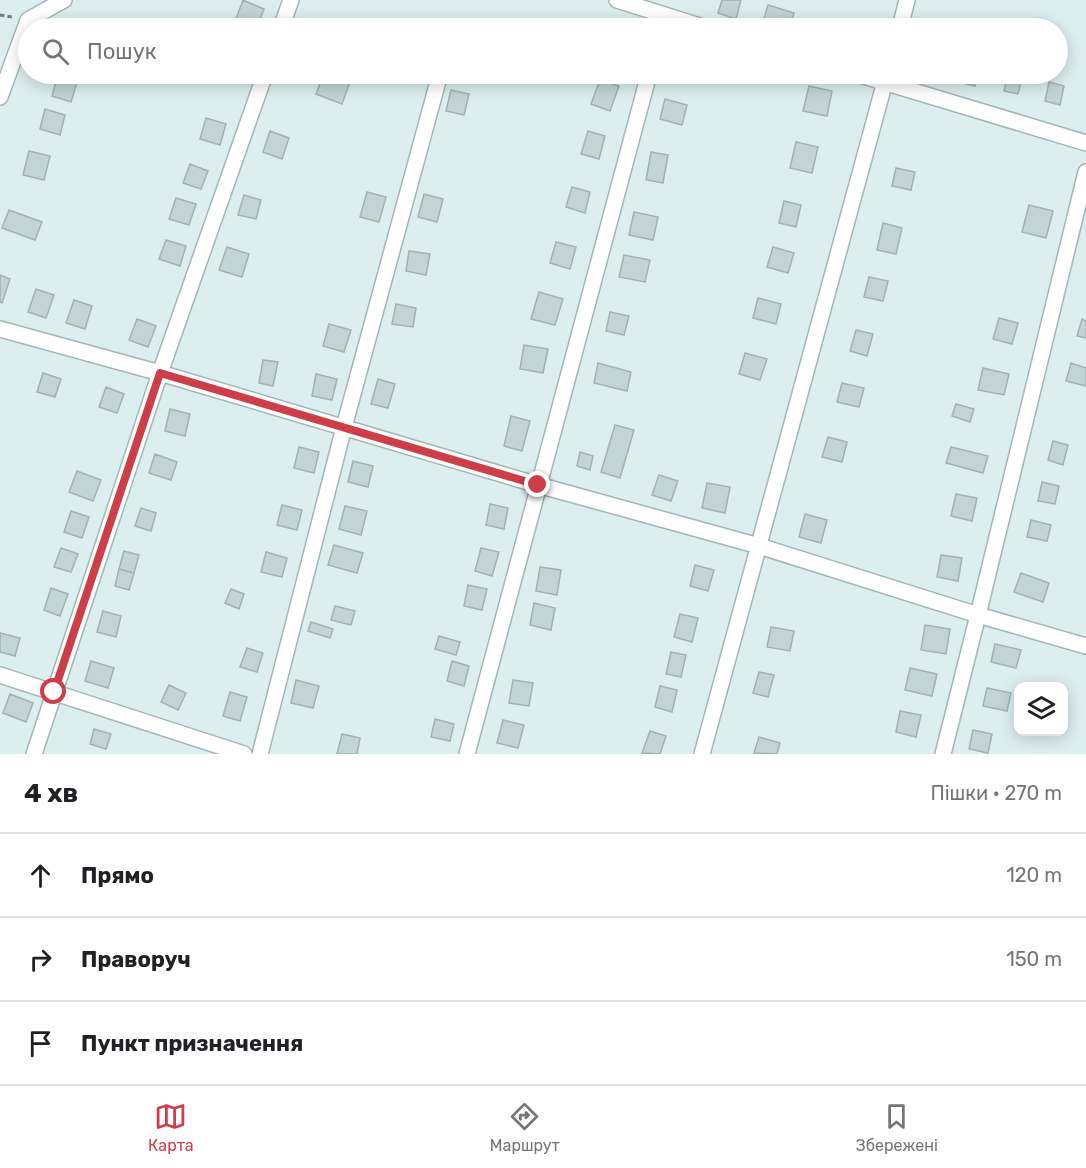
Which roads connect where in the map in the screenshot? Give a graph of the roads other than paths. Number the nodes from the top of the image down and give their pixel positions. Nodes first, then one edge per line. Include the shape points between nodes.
1 (64, 0) edge
2 (291, 0) edge
3 (616, 0) edge
4 (907, 0) edge
5 (32, 18) edge
6 (285, 18) edge
7 (654, 18) edge
8 (902, 18) edge
9 (18, 48) edge
10 (261, 84) edge
11 (437, 84) edge
12 (646, 84) edge
13 (884, 84) edge
14 (904, 84) edge
15 (0, 97) edge
16 (1086, 143) edge
17 (1086, 172) edge
18 (0, 328) edge
19 (160, 373) junction
20 (344, 427) junction
21 (538, 485) junction
22 (759, 546) junction
23 (978, 615) junction
24 (1086, 646) edge
25 (0, 675) edge
26 (54, 692) junction
27 (34, 754) edge
28 (244, 754) edge
29 (260, 754) edge
30 (467, 754) edge
31 (702, 754) edge
32 (943, 754) edge

1 - 5 street
2 - 6 street
3 - 7 street
4 - 8 street
9 - 15 street
10 - 19 street
11 - 20 street
12 - 21 street
13 - 22 street
14 - 16 street
17 - 23 street
18 - 19 street
19 - 20 street
19 - 26 street
20 - 21 street
20 - 29 street
21 - 22 street
21 - 30 street
22 - 23 street
22 - 31 street
23 - 24 street
23 - 32 street
25 - 26 street
26 - 27 street
26 - 28 street

